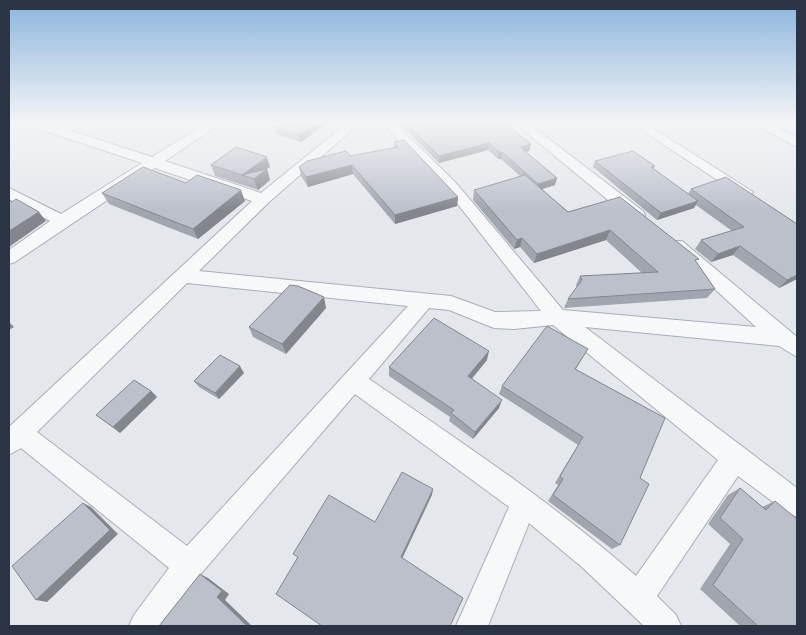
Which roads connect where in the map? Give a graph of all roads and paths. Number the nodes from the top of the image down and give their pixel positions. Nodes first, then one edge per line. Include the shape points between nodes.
1 (125, 153) edge
2 (170, 153) edge
3 (317, 153) edge
4 (418, 153) edge
5 (560, 153) edge
6 (684, 153) edge
7 (155, 163) junction
8 (9, 193) edge
9 (263, 198) junction
10 (758, 201) edge
11 (62, 221) junction
12 (9, 258) edge
13 (183, 276) junction
14 (425, 300) junction
15 (557, 317) junction
16 (789, 343) edge
17 (353, 380) junction
18 (14, 438) edge
19 (735, 458) junction
20 (524, 503) junction
21 (797, 504) edge
22 (189, 566) junction
23 (639, 598) junction
24 (146, 626) edge
25 (472, 626) edge
26 (665, 626) edge

1 - 7 street
2 - 7 street
3 - 9 street
4 - 15 street via 451,186
5 - 16 street via 700,264
6 - 10 street
7 - 9 street
7 - 11 street
8 - 11 street
9 - 13 street
11 - 12 street
13 - 14 street
13 - 18 street
14 - 15 street via 452,303 494,320
14 - 17 street
15 - 16 street
15 - 19 street
17 - 20 street
17 - 22 street
18 - 22 street
19 - 21 street
19 - 23 street
20 - 23 street
20 - 25 street
22 - 24 street
23 - 26 street

